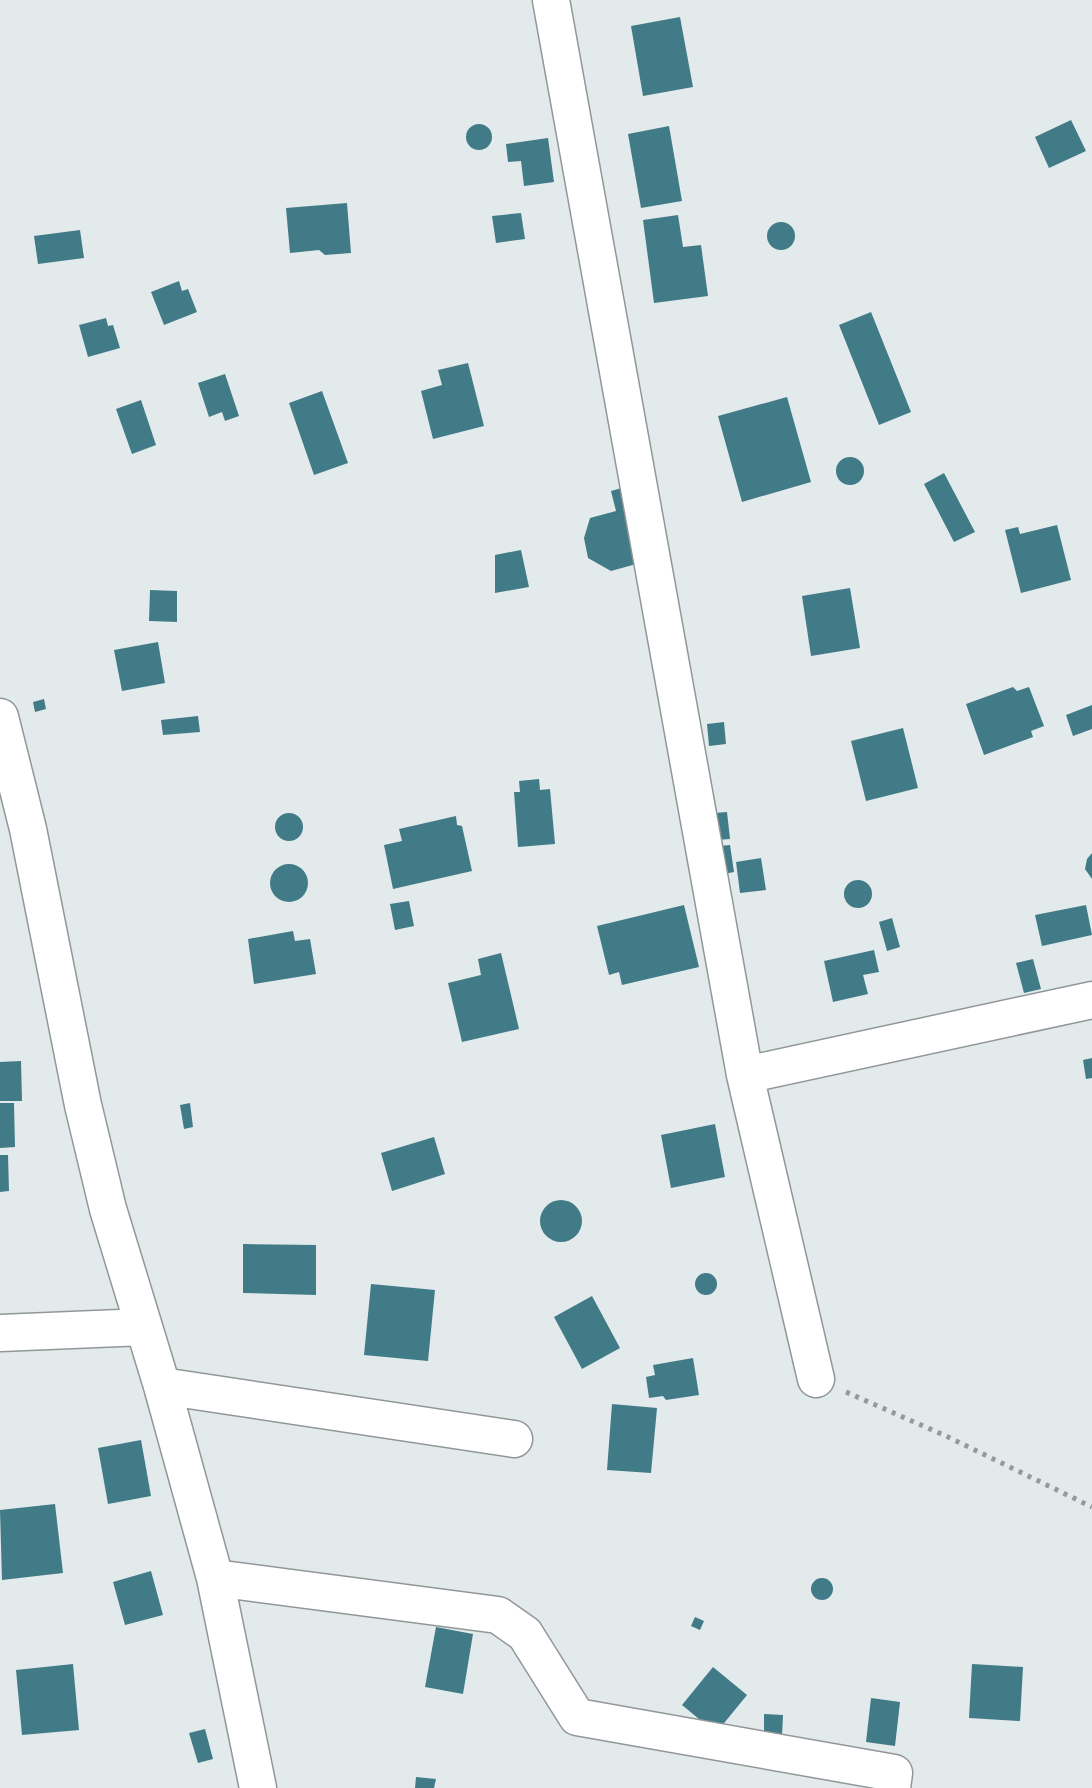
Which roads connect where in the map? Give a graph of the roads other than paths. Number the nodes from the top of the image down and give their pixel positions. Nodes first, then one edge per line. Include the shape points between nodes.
1 (551, 0) edge
2 (0, 717) edge
3 (1092, 1000) edge
4 (745, 1075) junction
5 (144, 1327) junction
6 (0, 1333) edge
7 (816, 1379) road end
8 (162, 1386) junction
9 (514, 1439) dead end
10 (215, 1578) junction
11 (258, 1788) edge
12 (892, 1788) edge

1 - 4 street
2 - 5 street via 28,829 86,1120
3 - 4 street
4 - 7 street
5 - 6 street
5 - 8 street
8 - 9 street
8 - 10 street
10 - 11 street
10 - 12 street via 498,1615 525,1634 577,1717 894,1773

